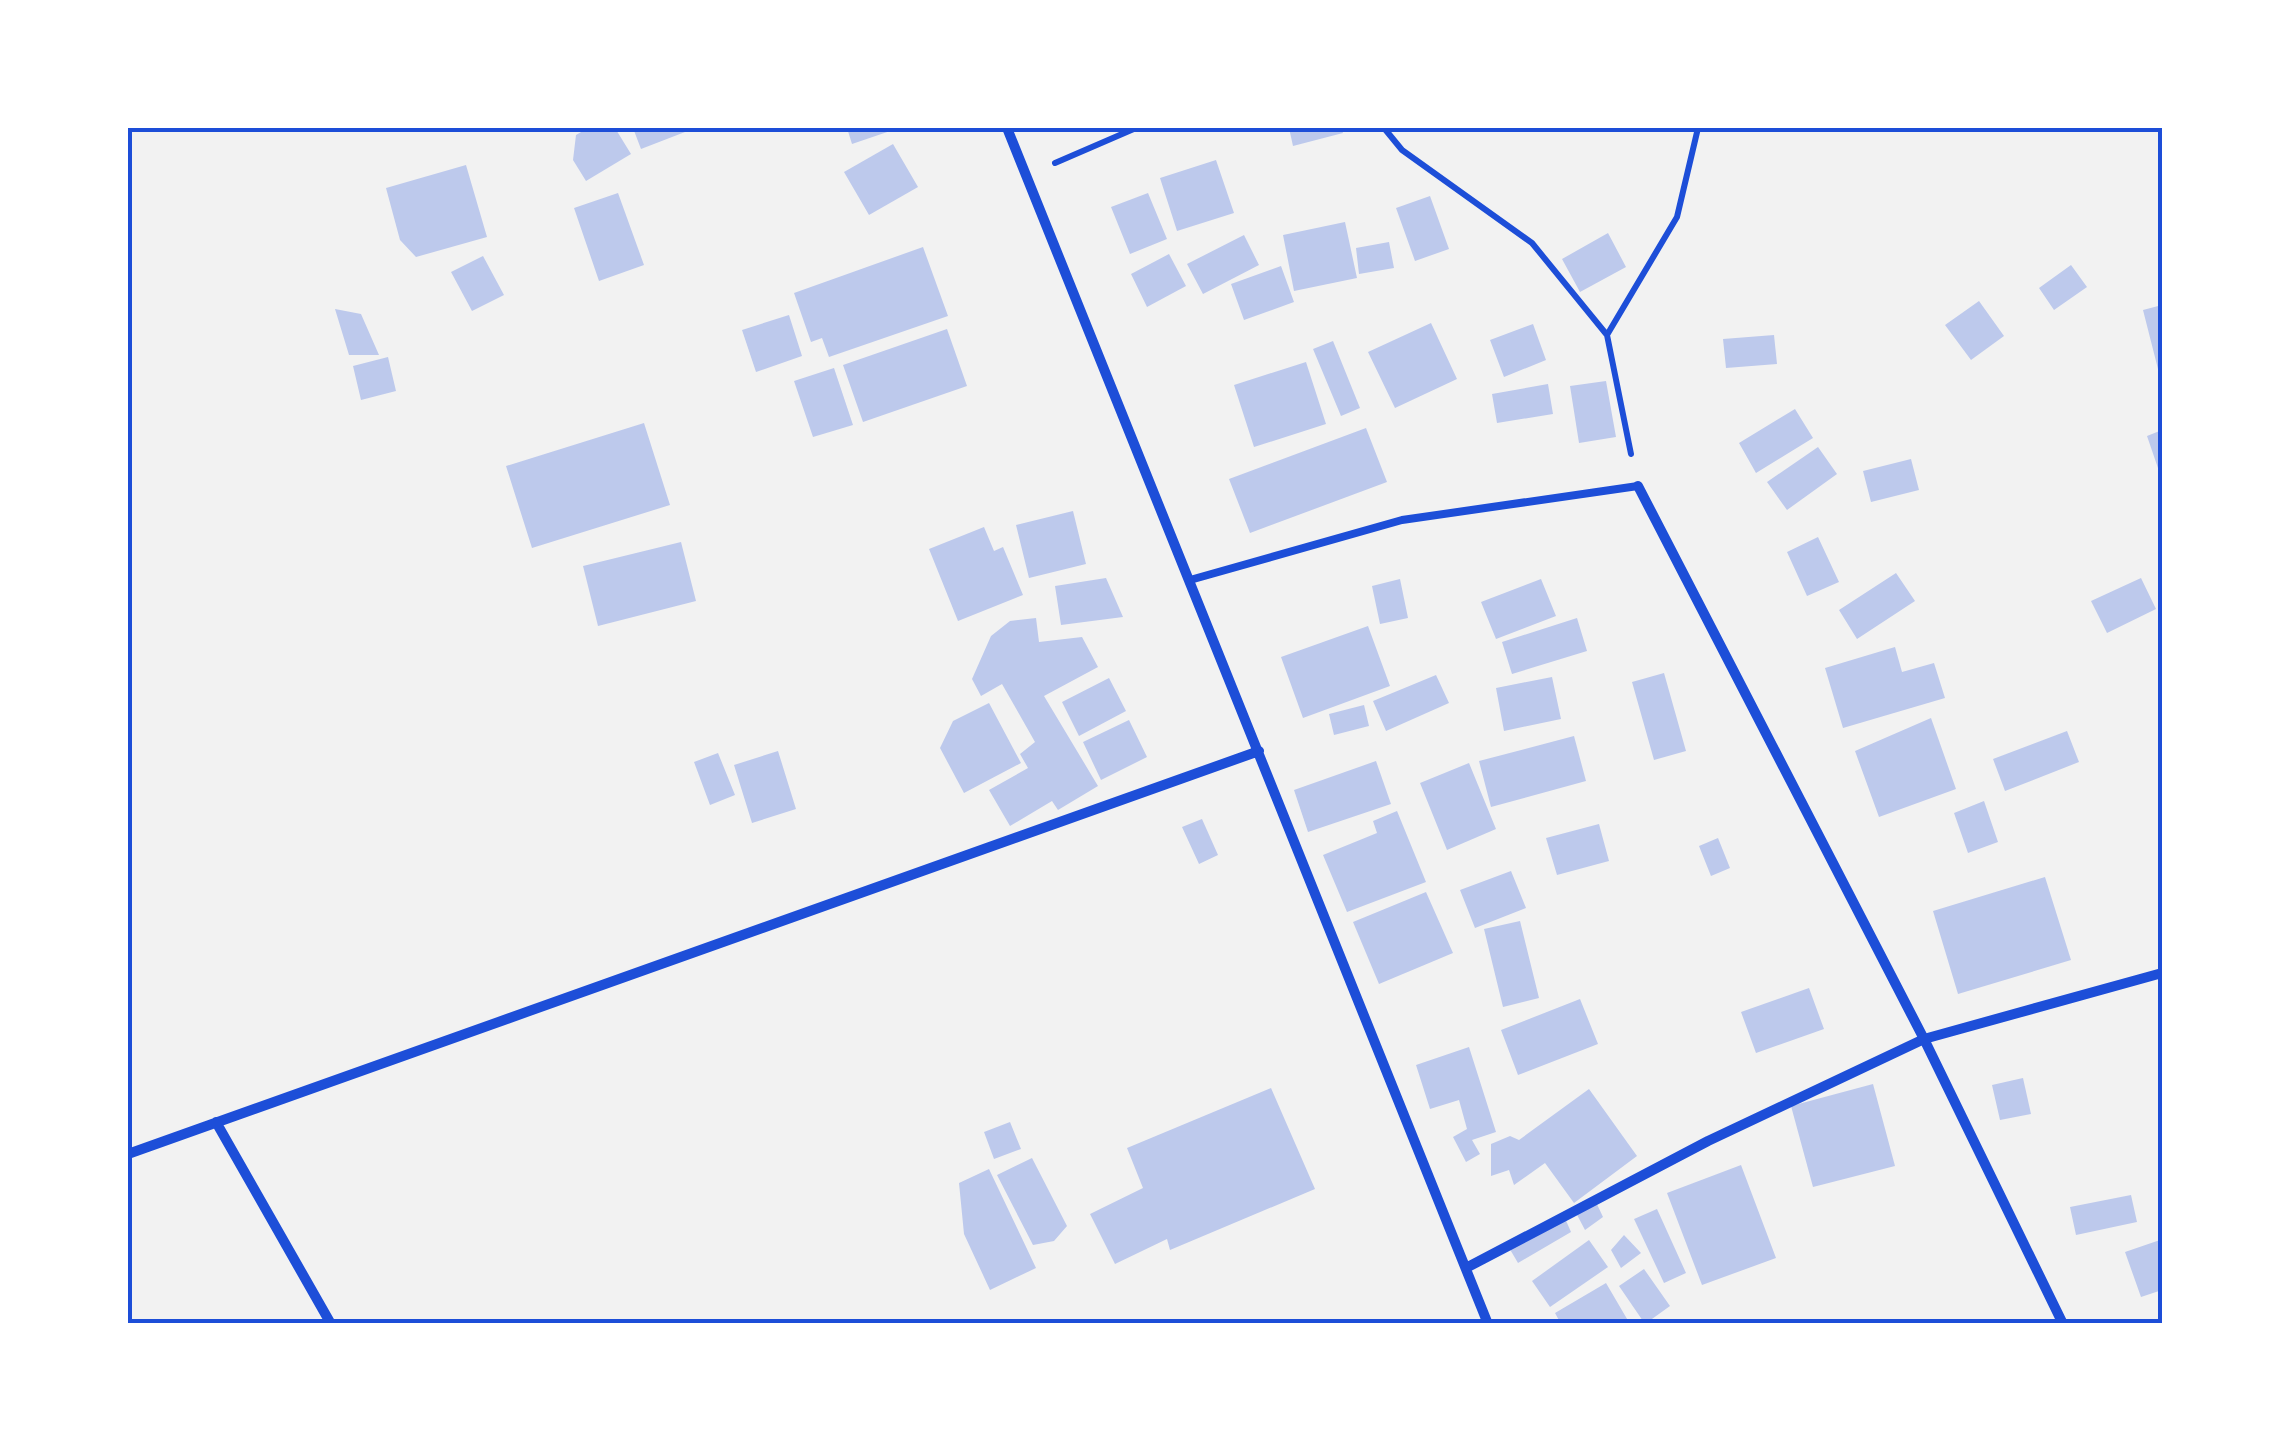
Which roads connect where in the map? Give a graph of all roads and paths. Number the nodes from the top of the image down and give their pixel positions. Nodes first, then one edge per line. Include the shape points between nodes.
1 (1006, 128) edge
2 (1136, 128) edge
3 (1384, 128) edge
4 (1698, 128) edge
5 (1026, 175) junction
6 (1607, 336) junction
7 (1638, 486) junction
8 (1190, 580) junction
9 (1259, 751) junction
10 (2162, 974) edge
11 (1924, 1040) junction
12 (216, 1122) junction
13 (128, 1154) edge
14 (1466, 1268) junction
15 (330, 1324) edge
16 (1488, 1324) edge
17 (2063, 1324) edge

1 - 5 street
2 - 5 path
3 - 6 path via 1402,150 1532,243
4 - 6 path via 1676,217
5 - 8 street
6 - 7 path
7 - 8 lane via 1402,520
7 - 11 street
8 - 9 street
9 - 12 street
9 - 14 street
10 - 11 street
11 - 14 street via 1708,1141
11 - 17 street
12 - 13 street
12 - 15 street
14 - 16 street

